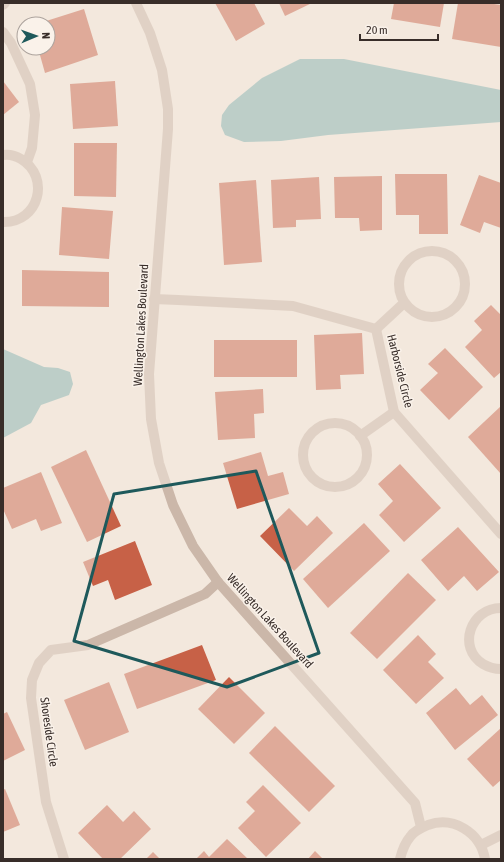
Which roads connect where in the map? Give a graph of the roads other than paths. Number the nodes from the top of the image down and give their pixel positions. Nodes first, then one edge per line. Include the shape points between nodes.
1 (136, 3) edge
2 (3, 32) edge
3 (3, 155) edge
4 (27, 162) junction
5 (3, 222) edge
6 (154, 299) junction
7 (404, 303) junction
8 (376, 330) junction
9 (394, 412) junction
10 (360, 436) junction
11 (501, 534) edge
12 (218, 582) junction
13 (501, 608) edge
14 (501, 669) edge
15 (421, 828) junction
16 (501, 835) edge
17 (481, 845) junction
18 (64, 859) edge
19 (400, 859) edge
20 (485, 859) edge

1 - 6 street, Wellington Lakes Boulevard via 150,33 162,70 168,109
2 - 4 street via 11,43 30,84 35,115 32,148
3 - 4 street
4 - 5 street via 38,182 35,204 19,219
6 - 8 street, Harborside Circle via 293,306
6 - 12 street, Wellington Lakes Boulevard via 149,374 151,419 159,463 173,505 193,546
7 - 7 street via 421,316 433,318 453,310 460,301 465,280 455,260 436,250 425,251 406,262 398,282 399,293
7 - 8 street
8 - 9 street, Harborside Circle
9 - 10 street
9 - 11 street, Harborside Circle
10 - 10 street via 353,428 344,424 323,425 314,431 304,448 303,459 306,469 321,484 331,487 351,482 362,470 367,455
12 - 15 street, Wellington Lakes Boulevard via 415,803
12 - 18 street, Shoreside Circle via 204,594 88,645 51,650 39,663 32,680 31,698 46,802
13 - 14 street via 494,608 478,617 469,635 473,653 479,661 488,667
15 - 17 street via 434,823 448,822 461,826
15 - 19 street via 410,836
16 - 17 street
17 - 20 street

